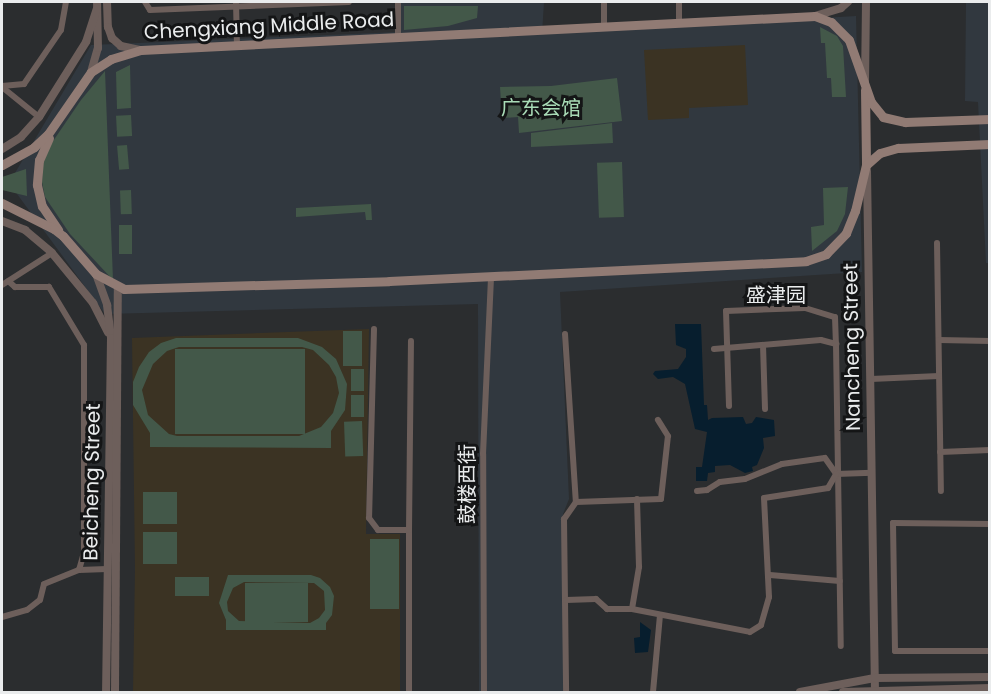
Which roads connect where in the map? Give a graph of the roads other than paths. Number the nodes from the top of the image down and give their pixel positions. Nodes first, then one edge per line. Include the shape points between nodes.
1 (66, 2) edge
2 (107, 2) edge
3 (146, 2) edge
4 (349, 2) edge
5 (398, 2) edge
6 (604, 2) edge
7 (679, 2) edge
8 (848, 2) edge
9 (866, 2) edge
10 (297, 3) edge
11 (97, 5) edge
12 (236, 5) edge
13 (814, 16) junction
14 (679, 23) junction
15 (604, 26) junction
16 (398, 38) junction
17 (237, 46) junction
18 (141, 50) junction
19 (90, 72) junction
20 (2, 86) edge
21 (865, 87) junction
22 (39, 117) junction
23 (990, 119) edge
24 (59, 120) junction
25 (990, 144) edge
26 (2, 148) edge
27 (2, 165) edge
28 (866, 165) junction
29 (2, 203) edge
30 (2, 221) edge
31 (63, 236) junction
32 (937, 243) dead end
33 (52, 253) junction
34 (96, 274) junction
35 (491, 276) junction
36 (5, 283) edge
37 (118, 288) junction
38 (374, 329) dead end
39 (565, 334) dead end
40 (111, 339) junction
41 (939, 340) junction
42 (990, 340) edge
43 (411, 341) dead end
44 (836, 344) junction
45 (763, 345) junction
46 (727, 348) junction
47 (714, 349) dead end
48 (939, 376) junction
49 (871, 379) junction
50 (729, 406) dead end
51 (765, 409) dead end
52 (658, 420) dead end
53 (990, 450) edge
54 (940, 452) junction
55 (872, 473) junction
56 (836, 474) junction
57 (697, 491) dead end
58 (941, 491) dead end
59 (637, 499) junction
60 (576, 502) junction
61 (990, 524) edge
62 (409, 530) junction
63 (107, 569) junction
64 (79, 570) junction
65 (770, 575) junction
66 (840, 581) junction
67 (566, 600) junction
68 (632, 609) junction
69 (660, 615) junction
70 (2, 617) edge
71 (841, 646) dead end
72 (990, 651) edge
73 (990, 677) edge
74 (871, 678) junction
75 (990, 687) edge
76 (974, 690) edge
77 (871, 691) edge
78 (106, 693) edge
79 (115, 693) edge
80 (409, 693) edge
81 (484, 693) edge
82 (566, 693) edge
83 (653, 693) edge
84 (800, 693) edge
85 (843, 693) edge

1 - 20 street via 61,30 24,84
2 - 18 street via 112,38 121,46
3 - 12 street via 150,10
4 - 10 street
5 - 16 street
6 - 15 street
7 - 14 street
8 - 13 street via 842,8
9 - 21 street, Nancheng Street
10 - 12 street
11 - 19 street via 98,48
11 - 22 street via 86,42
12 - 17 street
13 - 14 main road, Chengxiang Middle Road
13 - 21 main road via 831,22 849,40
14 - 15 main road, Chengxiang Middle Road
15 - 16 main road, Chengxiang Middle Road
16 - 17 main road, Chengxiang Middle Road
17 - 18 main road, Chengxiang Middle Road
18 - 19 main road, Chengxiang Middle Road via 111,59
19 - 24 main road, Chengxiang Middle Road
20 - 22 street
21 - 23 main road via 877,112 897,122
21 - 28 main road, Nancheng Street
22 - 26 street via 21,137
24 - 27 main road, Chengxiang Middle Road via 42,141
24 - 31 main road, Chengxiang Middle Road via 41,155 37,178 42,206
25 - 28 main road via 889,149
28 - 35 main road via 846,233 835,247 817,258
28 - 49 street, Nancheng Street
29 - 31 main road, Chengxiang Middle Road
30 - 33 street via 25,230
31 - 34 main road, Chengxiang Middle Road
32 - 41 street
33 - 36 street
33 - 40 street via 93,303
34 - 37 main road, Chengxiang Middle Road
34 - 40 street, Beicheng Street via 108,305
35 - 37 main road
35 - 81 street, 鼓楼西街 via 483,454
36 - 64 street via 15,287 49,287 84,345 84,553
37 - 79 street, Beicheng Street
38 - 62 street via 369,518 378,530
39 - 60 street
40 - 63 street, Beicheng Street
41 - 42 street
41 - 48 street
43 - 62 street
44 - 45 street via 821,340
44 - 46 street, 盛津园 via 835,317 805,308 726,311
44 - 56 street, 盛津园
45 - 46 street
45 - 51 street
46 - 47 street
46 - 50 street, 盛津园
48 - 49 street
48 - 54 street
49 - 55 street, Nancheng Street
52 - 59 street via 668,436 661,499
53 - 54 street
54 - 58 street
55 - 56 street
55 - 74 street, Nancheng Street
56 - 57 street via 825,458 782,464 745,479 720,482
56 - 65 street via 828,488 764,498
56 - 66 street, 盛津园
59 - 60 street
59 - 68 street via 639,567
60 - 67 street via 564,519
61 - 72 street via 893,523 895,651
62 - 80 street
63 - 64 street
63 - 78 street, Beicheng Street
64 - 70 street via 44,584 40,600 27,610
65 - 66 street
65 - 69 street via 761,625 750,632
66 - 71 street, 盛津园
67 - 68 street via 596,599 608,609
67 - 82 street
68 - 69 street
69 - 83 street
73 - 74 street
74 - 77 street, Nancheng Street
74 - 84 street
75 - 76 street
76 - 77 street
77 - 85 street

